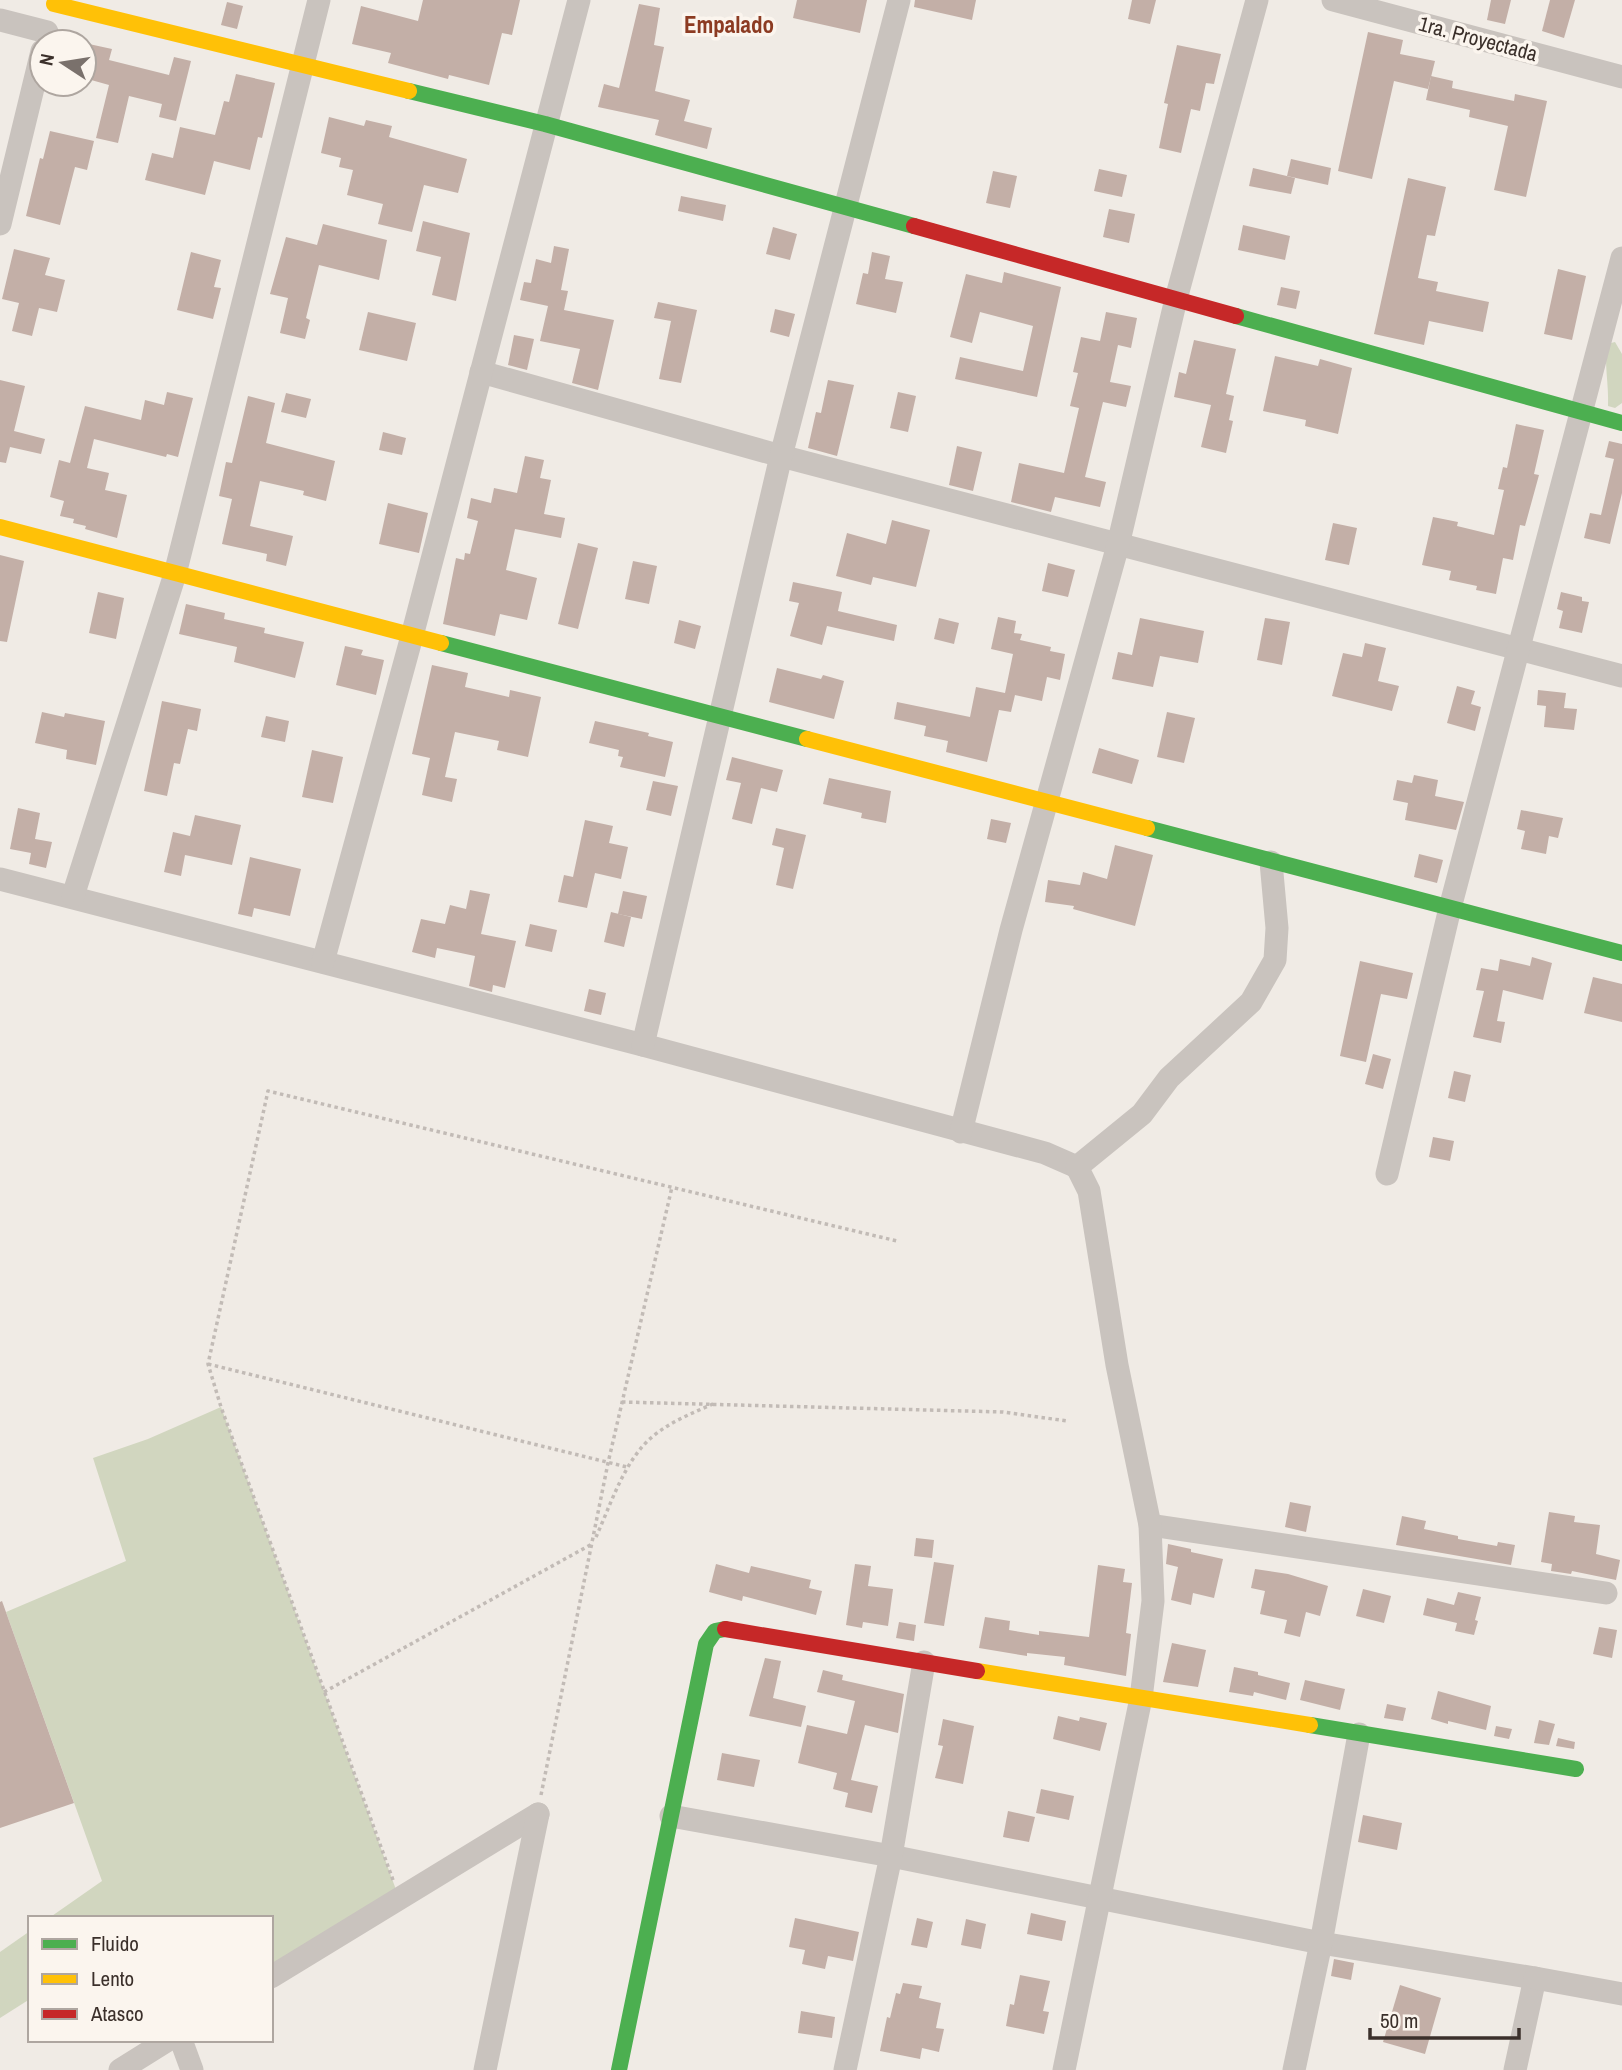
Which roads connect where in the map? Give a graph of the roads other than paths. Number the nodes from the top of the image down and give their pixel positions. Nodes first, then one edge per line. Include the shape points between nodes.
1 (319, 0) edge
2 (579, 0) edge
3 (899, 0) edge
4 (1257, 0) edge
5 (1333, 0) edge
6 (54, 2) edge
7 (0, 20) edge
8 (48, 28) edge
9 (28, 34) edge
10 (300, 66) junction
11 (1622, 77) edge
12 (30, 98) edge
13 (545, 124) junction
14 (845, 207) junction
15 (0, 223) edge
16 (1622, 258) edge
17 (1176, 299) junction
18 (481, 372) junction
19 (1581, 413) junction
20 (1622, 423) edge
21 (780, 456) junction
22 (0, 527) edge
23 (1118, 545) junction
24 (175, 574) junction
25 (412, 636) junction
26 (1519, 650) junction
27 (1622, 676) edge
28 (718, 717) junction
29 (1048, 803) junction
30 (1271, 862) junction
31 (0, 879) edge
32 (73, 896) junction
33 (1450, 908) junction
34 (1622, 953) edge
35 (324, 962) junction
36 (643, 1045) junction
37 (961, 1132) junction
38 (1077, 1167) junction
39 (1387, 1174) dead end
40 (1150, 1525) junction
41 (1606, 1594) dead end
42 (924, 1662) junction
43 (1141, 1698) junction
44 (1359, 1734) junction
45 (1576, 1769) dead end
46 (671, 1816) junction
47 (891, 1856) junction
48 (1100, 1897) junction
49 (1321, 1942) junction
50 (273, 1976) edge
51 (1535, 1978) junction
52 (1622, 1994) edge
53 (165, 2042) edge
54 (182, 2042) edge
55 (120, 2070) edge
56 (192, 2070) edge
57 (485, 2070) edge
58 (619, 2070) edge
59 (845, 2070) edge
60 (1064, 2070) edge
61 (1294, 2070) edge
62 (1515, 2070) edge

1 - 10 street
2 - 13 street
3 - 14 street
4 - 17 street
5 - 11 street, 1ra. Proyectada
6 - 8 street
6 - 10 street
7 - 9 street
10 - 13 street
10 - 24 street
12 - 15 street
13 - 14 street
13 - 18 street
14 - 17 street
14 - 21 street
16 - 19 street
17 - 19 street
17 - 23 street
18 - 21 street
18 - 25 street
19 - 20 street
19 - 26 street
21 - 23 street
21 - 28 street
22 - 24 street
23 - 26 street
23 - 29 street
24 - 25 street
24 - 32 street
25 - 28 street
25 - 35 street
26 - 27 street
26 - 33 street
28 - 29 street
28 - 36 street
29 - 30 street
29 - 37 street
30 - 33 street
30 - 38 street via 1275,960 1251,1002 1169,1078 1142,1114
31 - 32 street
32 - 35 street
33 - 34 street
33 - 39 street
35 - 36 street
36 - 37 street
37 - 38 street via 1045,1153
38 - 40 street via 1088,1191
40 - 41 street
40 - 43 street via 1153,1601
42 - 43 street
42 - 46 street via 715,1630 706,1644
42 - 47 street
43 - 44 street
43 - 48 street
44 - 45 street
44 - 49 street
46 - 47 street
46 - 58 street
47 - 48 street
47 - 59 street
48 - 49 street
48 - 60 street
49 - 51 street
49 - 61 street
50 - 57 street via 537,1814
51 - 52 street
51 - 62 street
53 - 55 street
54 - 56 street

